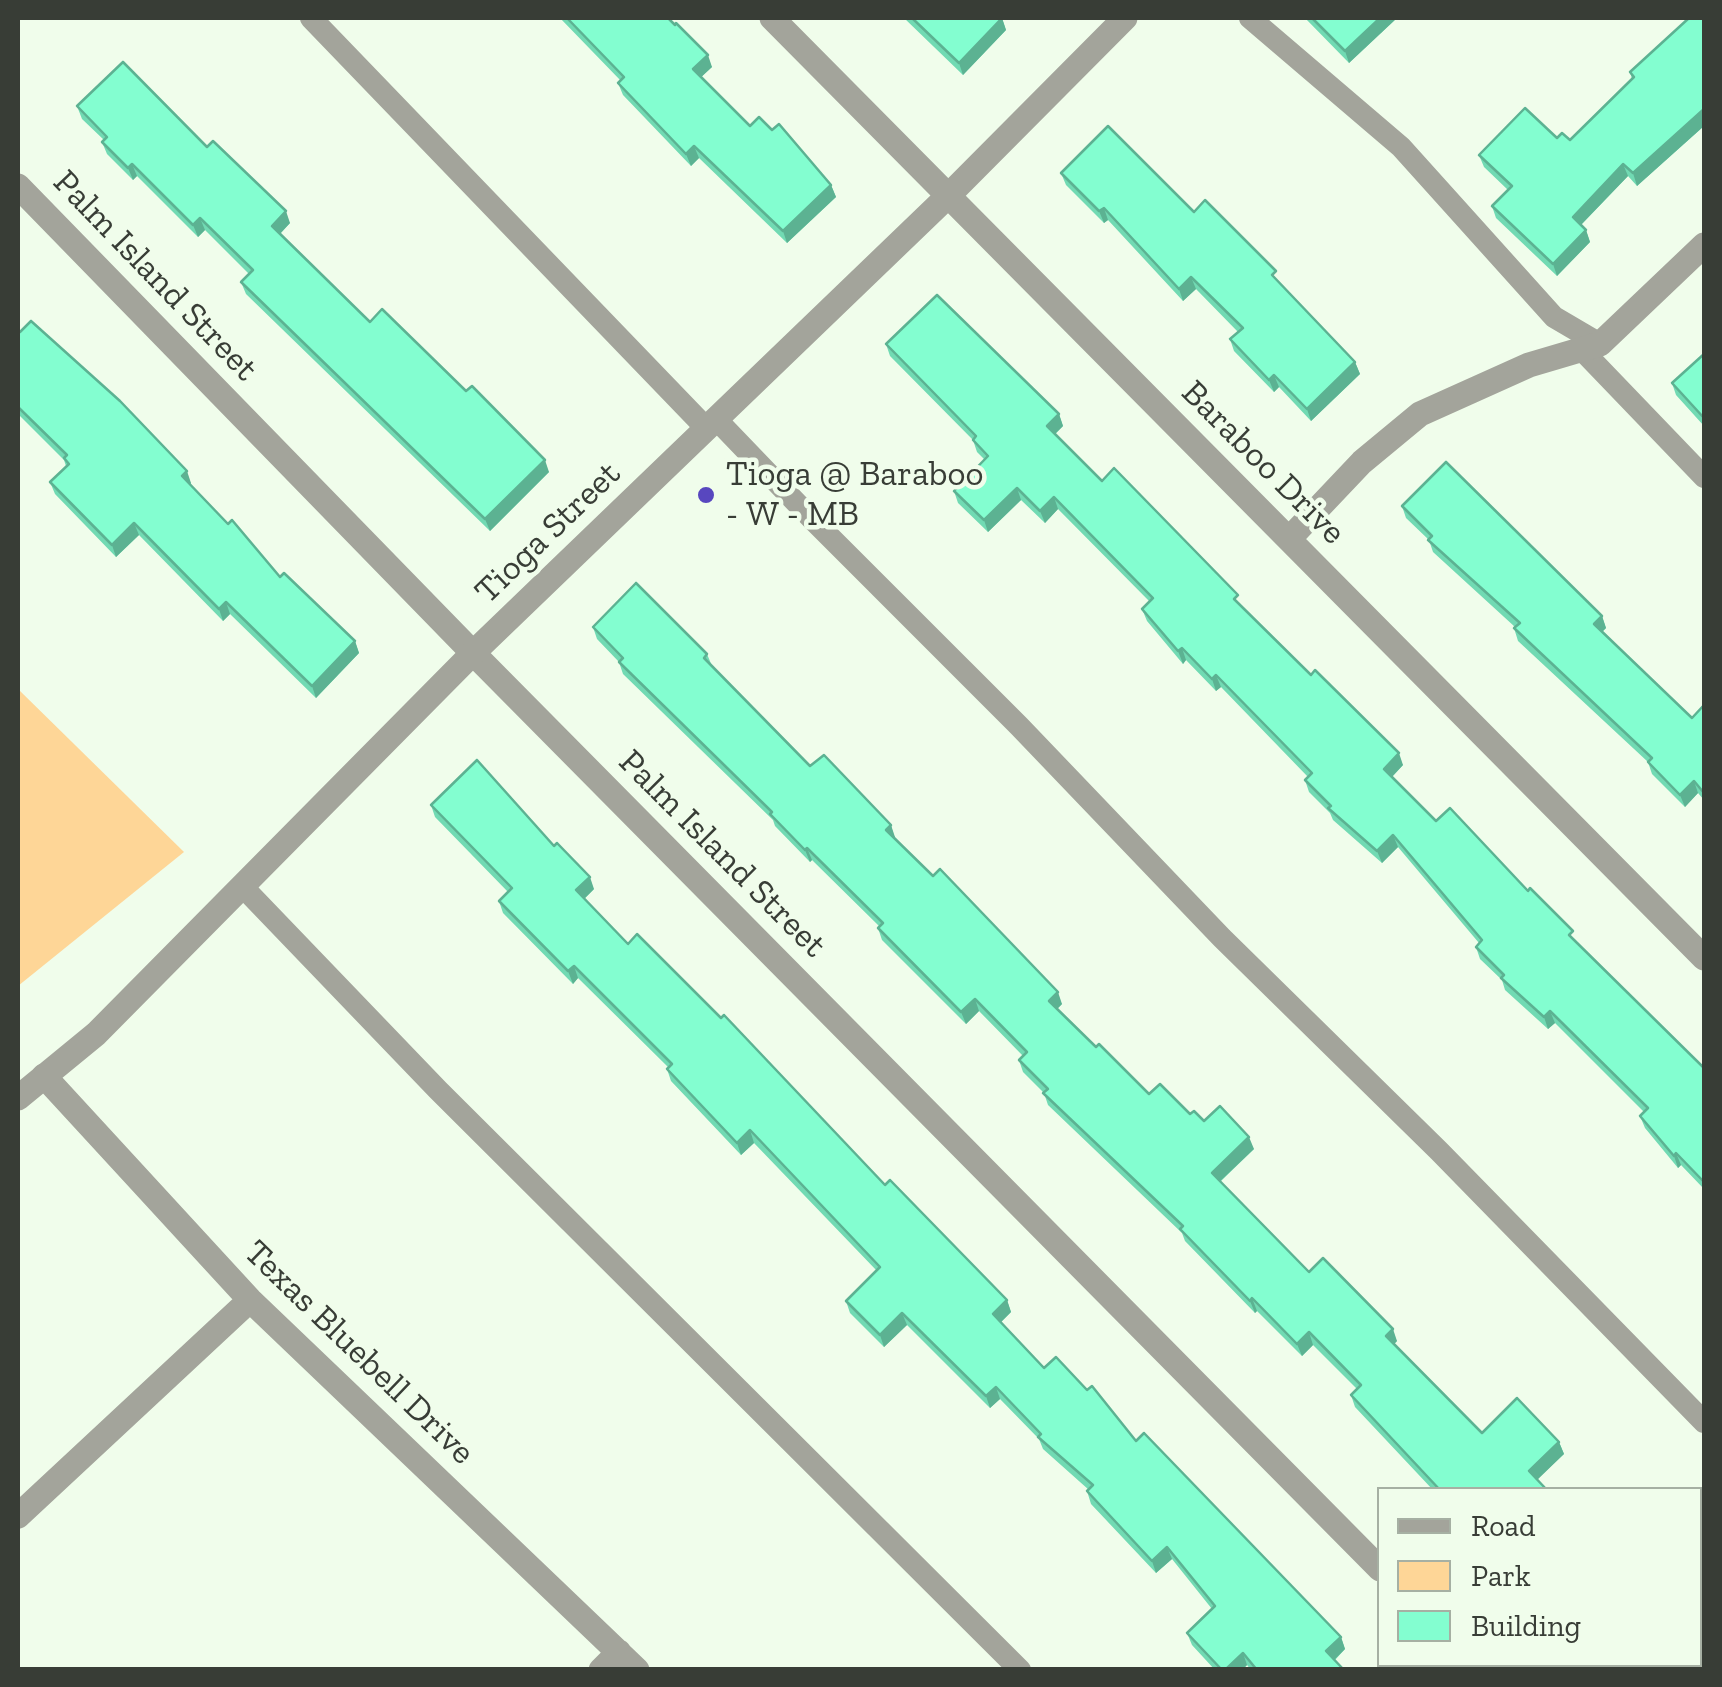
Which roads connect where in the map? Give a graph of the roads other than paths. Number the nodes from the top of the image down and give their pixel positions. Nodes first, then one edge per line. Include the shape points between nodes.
1 (312, 18) edge
2 (772, 18) edge
3 (1125, 18) edge
4 (1250, 18) edge
5 (18, 186) edge
6 (949, 195) junction
7 (1704, 245) edge
8 (1590, 346) junction
9 (712, 424) junction
10 (1704, 477) edge
11 (1290, 539) junction
12 (474, 653) junction
13 (242, 886) junction
14 (1704, 958) edge
15 (44, 1076) junction
16 (18, 1098) edge
17 (250, 1300) junction
18 (1704, 1422) edge
19 (18, 1516) edge
20 (1377, 1566) edge
21 (619, 1664) edge
22 (1020, 1670) edge

1 - 9 lane
2 - 6 street, Baraboo Drive
3 - 6 street, Tioga Street
4 - 8 lane via 1401,147 1554,317
5 - 12 street, Palm Island Street
6 - 9 street, Tioga Street
6 - 11 street, Baraboo Drive
7 - 8 street
8 - 10 lane
8 - 11 street via 1420,414 1362,462
9 - 12 street, Tioga Street
9 - 18 lane via 1020,726
11 - 14 street, Baraboo Drive
12 - 13 street, Tioga Street
12 - 20 street, Palm Island Street
13 - 15 street, Tioga Street via 96,1034
13 - 22 lane
15 - 16 street, Tioga Street
15 - 17 street, Texas Bluebell Drive
17 - 19 street
17 - 21 street, Texas Bluebell Drive

